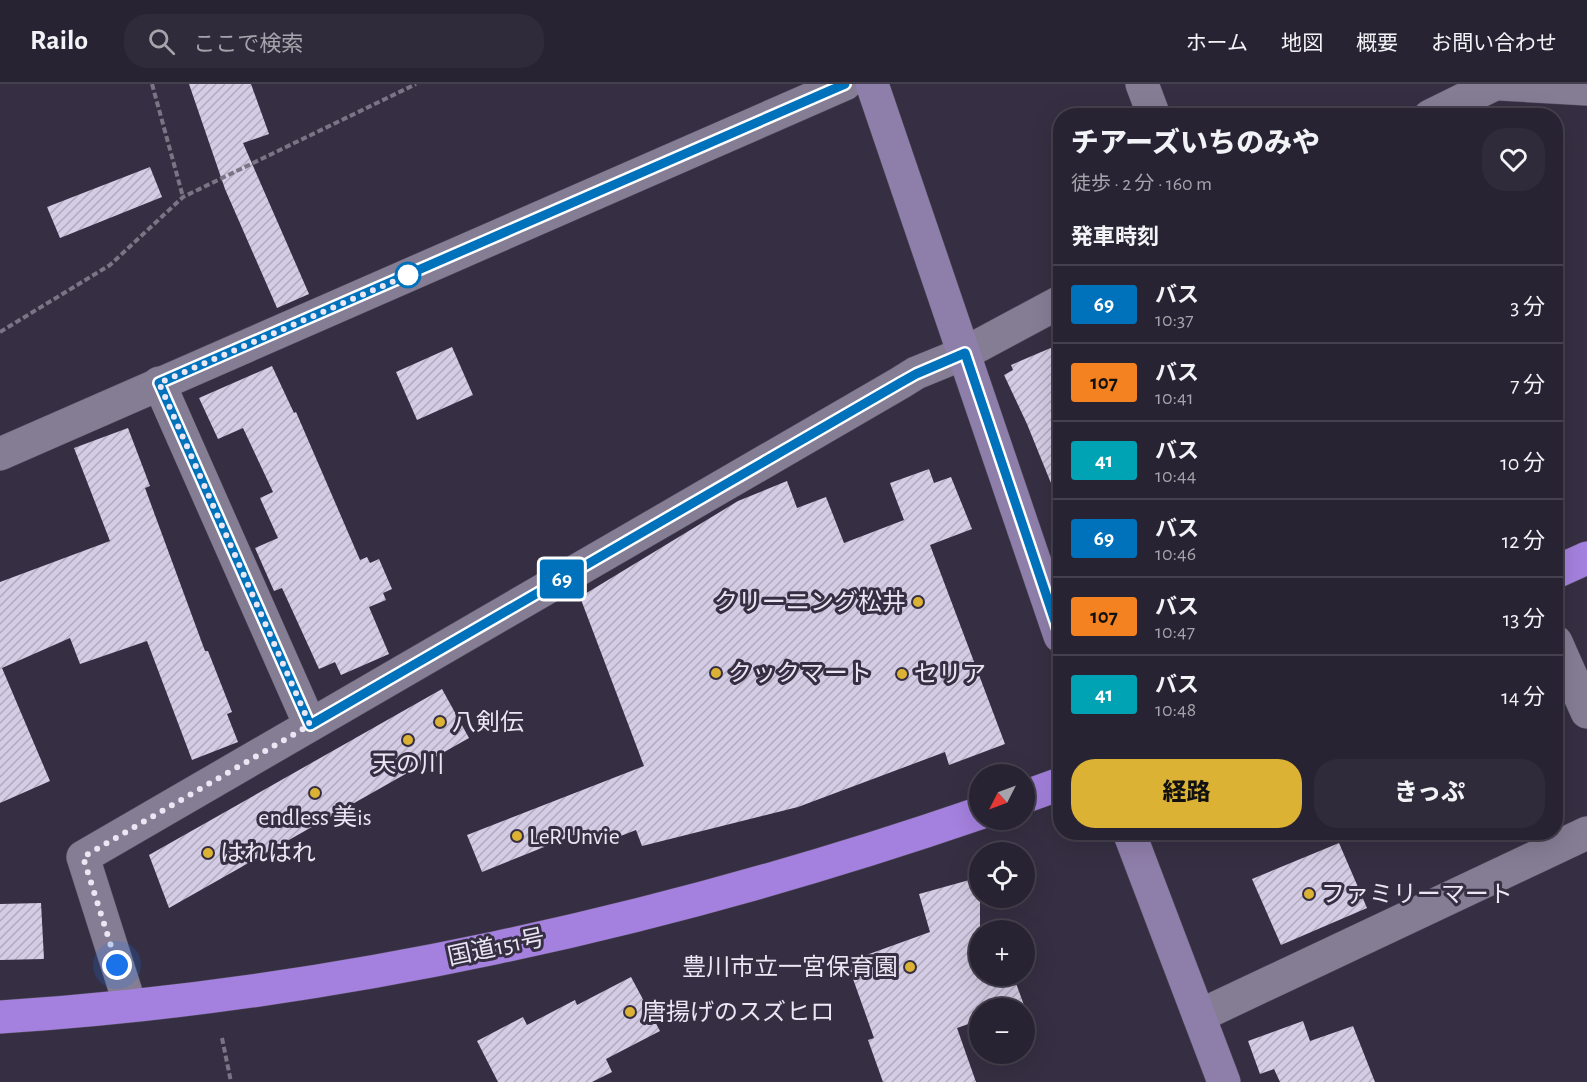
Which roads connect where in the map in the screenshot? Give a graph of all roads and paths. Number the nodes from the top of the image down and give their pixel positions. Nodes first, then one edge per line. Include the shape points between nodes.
1 (152, 84) edge
2 (416, 84) edge
3 (845, 84) edge
4 (872, 84) edge
5 (1142, 84) edge
6 (1495, 84) edge
7 (1500, 84) edge
8 (1587, 89) edge
9 (1151, 108) edge
10 (1446, 108) edge
11 (183, 197) junction
12 (1053, 306) edge
13 (0, 332) edge
14 (965, 353) junction
15 (159, 383) junction
16 (0, 454) edge
17 (1587, 558) edge
18 (1563, 569) edge
19 (1053, 615) edge
20 (1563, 658) edge
21 (1587, 712) edge
22 (310, 725) junction
23 (1053, 787) edge
24 (1035, 793) edge
25 (969, 817) edge
26 (1587, 832) edge
27 (1132, 840) edge
28 (130, 1005) junction
29 (1199, 1016) junction
30 (0, 1017) edge
31 (222, 1038) dead end
32 (231, 1082) edge
33 (1224, 1082) edge

1 - 11 path
2 - 11 path
3 - 15 street
4 - 14 street
5 - 9 street
6 - 10 street
7 - 8 street
11 - 13 path via 110,265
12 - 14 street
14 - 19 street
14 - 22 street via 900,383
15 - 16 street
15 - 22 street
17 - 18 highway
20 - 21 street
22 - 28 street via 83,857
23 - 24 highway
25 - 28 highway, 国道151号 via 788,875 596,926 416,964 213,997
26 - 29 street
27 - 29 street
28 - 30 highway, 国道151号
29 - 33 street
31 - 32 path

